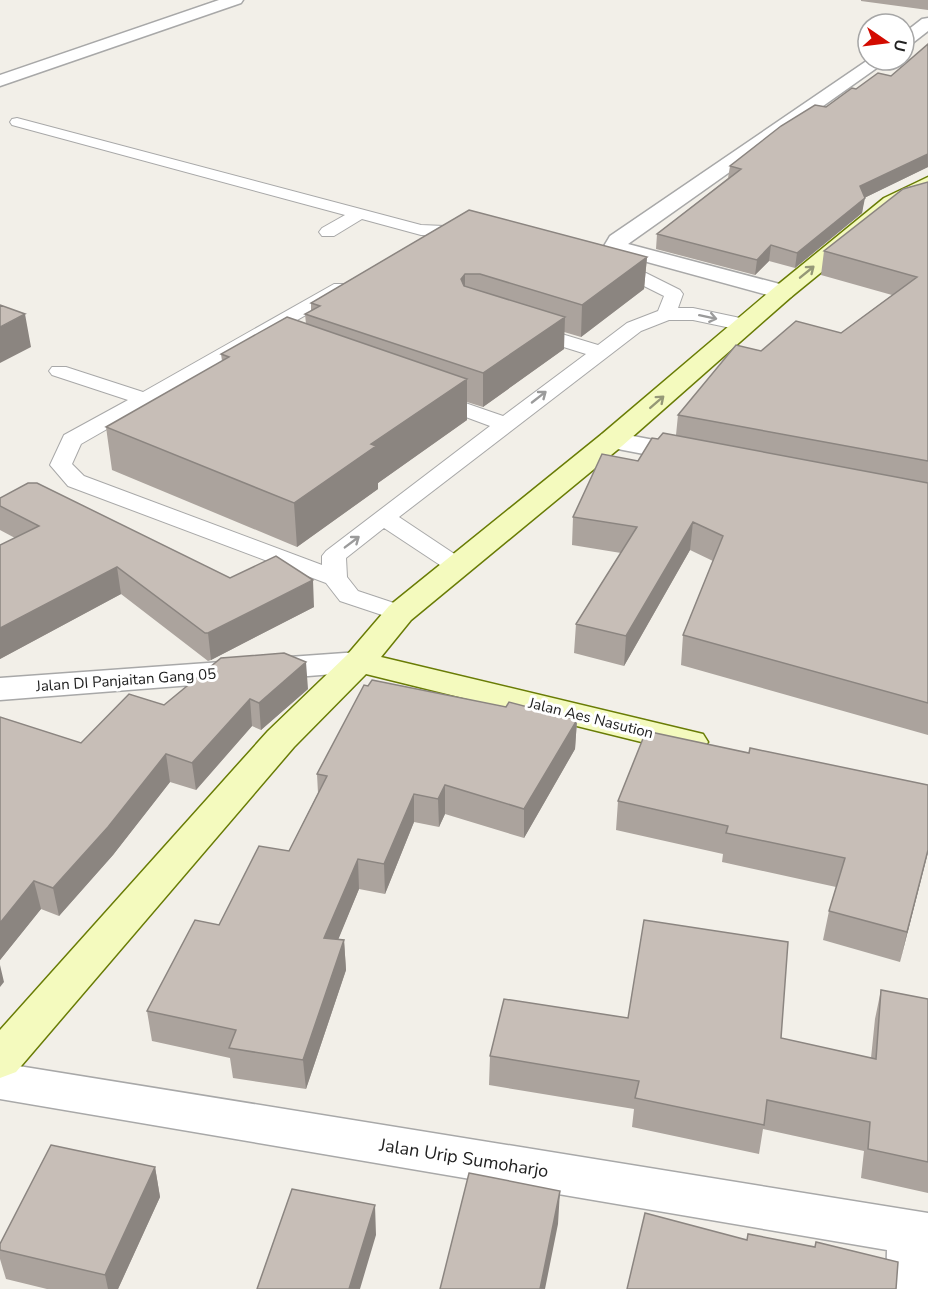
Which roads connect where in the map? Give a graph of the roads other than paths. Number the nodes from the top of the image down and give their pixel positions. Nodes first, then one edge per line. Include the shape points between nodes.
1 (189, 0) edge
2 (228, 3) edge
3 (862, 72) edge
4 (0, 81) edge
5 (17, 122) dead end
6 (928, 183) edge
7 (359, 213) junction
8 (328, 231) dead end
9 (439, 231) junction
10 (480, 235) edge
11 (408, 248) edge
12 (594, 265) edge
13 (358, 278) edge
14 (783, 292) junction
15 (666, 314) junction
16 (515, 325) edge
17 (745, 325) junction
18 (601, 352) junction
19 (59, 371) dead end
20 (419, 394) edge
21 (145, 399) junction
22 (506, 424) junction
23 (612, 440) junction
24 (718, 460) edge
25 (384, 518) junction
26 (457, 566) junction
27 (335, 578) junction
28 (400, 613) junction
29 (359, 662) junction
30 (0, 689) edge
31 (719, 749) edge
32 (0, 1060) edge
33 (0, 1081) edge
34 (920, 1233) edge
35 (911, 1289) edge

1 - 2 street
2 - 4 street
3 - 14 street via 615,246
5 - 7 lane
14 -> 6 street via 892,203
7 - 8 lane
7 - 9 lane
9 - 10 lane
9 - 11 lane
12 - 15 lane via 640,277 674,294
13 - 21 lane
14 - 17 street
15 -> 17 lane via 693,314
15 - 18 lane via 634,327
16 - 18 lane
23 -> 17 street
22 -> 18 lane
19 - 21 lane
20 - 22 lane
21 - 27 lane via 72,440 61,465 76,481
22 - 25 lane
23 - 24 street
23 - 26 street
25 - 26 lane
27 -> 25 lane via 334,556
26 - 28 street
27 - 28 lane via 349,596
28 - 29 street
29 - 30 street, Jalan DI Panjaitan Gang 05
29 - 31 street, Jalan Aes Nasution
29 - 32 street via 281,739
33 - 34 street, Jalan Urip Sumoharjo
34 - 35 street

